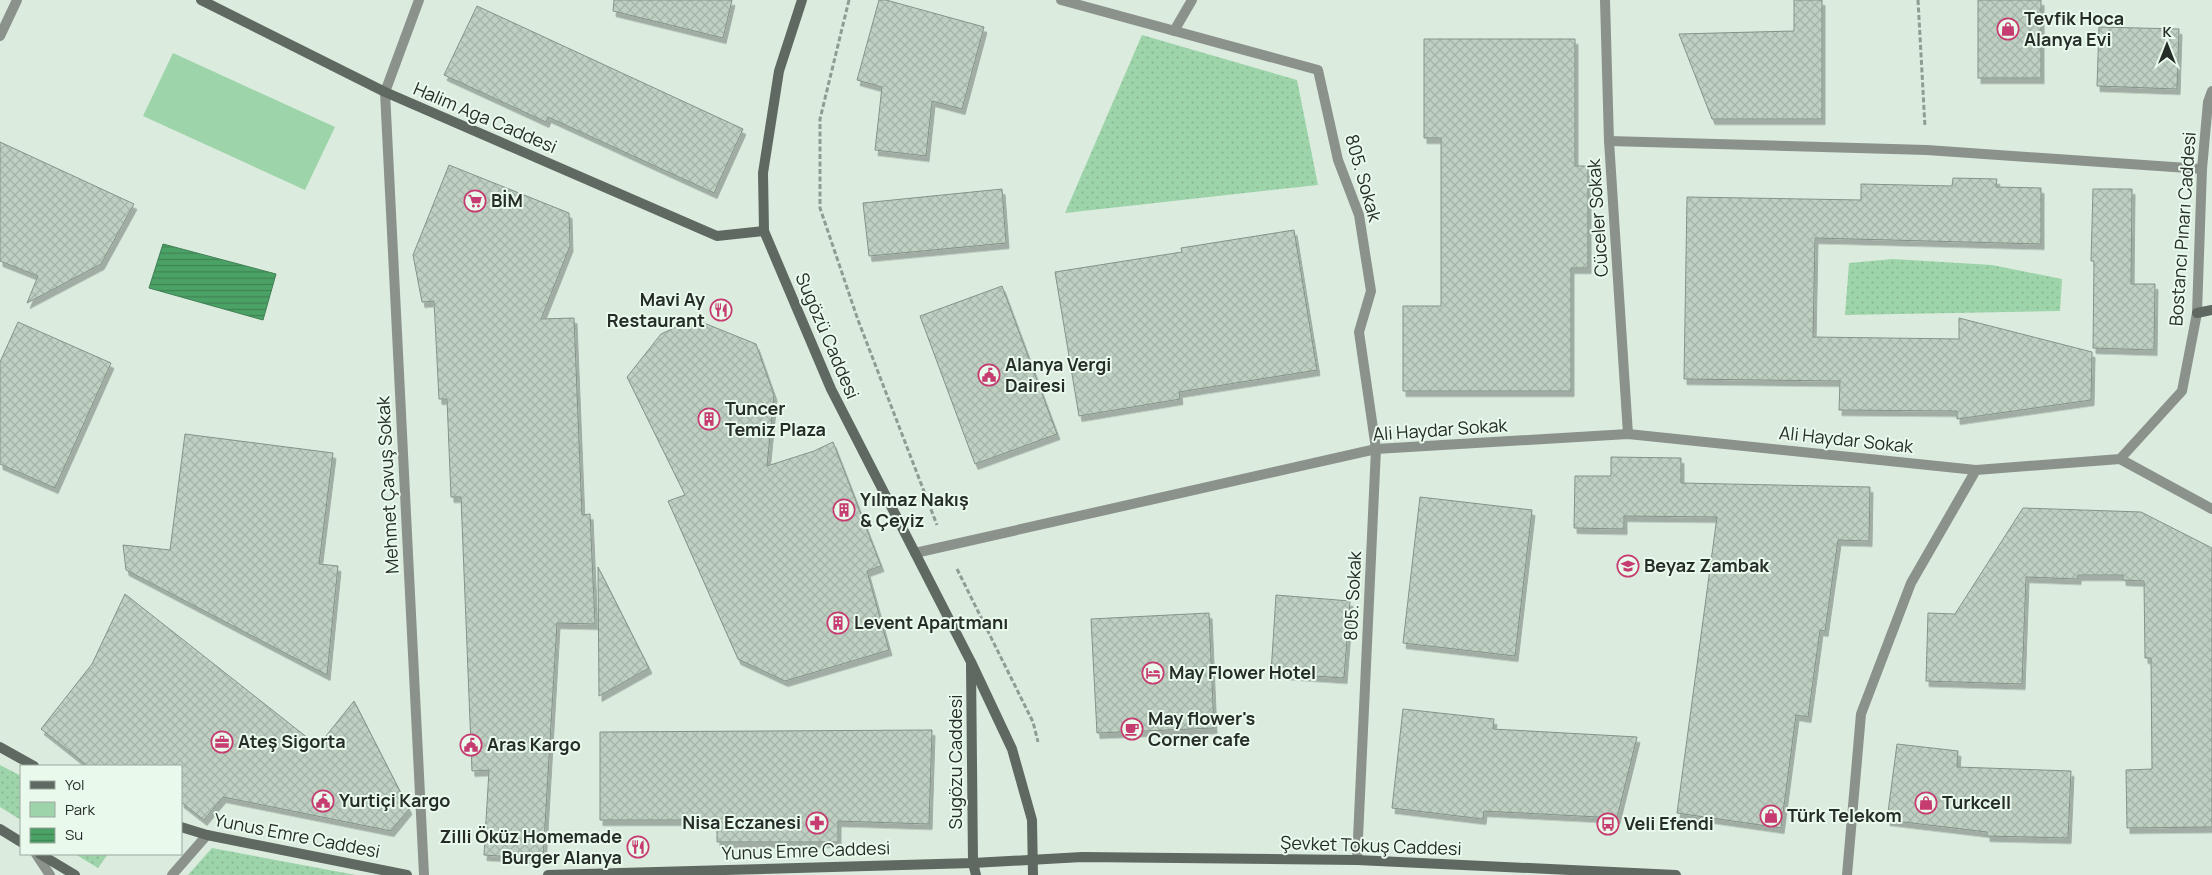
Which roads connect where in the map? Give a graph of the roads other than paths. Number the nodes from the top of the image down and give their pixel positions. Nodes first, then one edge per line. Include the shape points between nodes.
1 (17, 0) edge
2 (200, 0) edge
3 (419, 0) edge
4 (802, 0) edge
5 (1061, 0) edge
6 (1192, 0) edge
7 (1605, 0) edge
8 (1174, 30) junction
9 (0, 36) edge
10 (2212, 91) edge
11 (385, 92) junction
12 (1609, 141) junction
13 (2202, 169) junction
14 (764, 231) junction
15 (2212, 310) edge
16 (2197, 313) junction
17 (1628, 434) junction
18 (1376, 449) junction
19 (2120, 459) junction
20 (1976, 470) junction
21 (2212, 509) edge
22 (915, 553) junction
23 (971, 662) junction
24 (0, 747) edge
25 (32, 765) edge
26 (182, 827) edge
27 (0, 829) edge
28 (207, 835) junction
29 (20, 841) edge
30 (37, 855) edge
31 (42, 855) edge
32 (1065, 857) joint
33 (1034, 858) junction
34 (1357, 860) junction
35 (973, 863) junction
36 (50, 875) edge
37 (75, 875) edge
38 (172, 875) edge
39 (406, 875) edge
40 (424, 875) edge
41 (548, 875) edge
42 (976, 875) edge
43 (1033, 875) edge
44 (1676, 875) edge
45 (1846, 875) edge

1 - 9 street
2 - 11 street, Halim Aga Caddesi
3 - 11 street
4 - 14 street, Sugözü Caddesi via 779,71 763,173
5 - 8 street, 805. Sokak
6 - 8 street
7 - 12 street, Cüceler Sokak
8 - 18 street, 805. Sokak via 1318,70 1338,160 1359,215 1371,291 1359,332
10 - 13 street, Bostancı Pınarı Caddesi via 2208,102
11 - 14 street, Halim Aga Caddesi via 717,236
11 - 40 street, Mehmet Çavuş Sokak
12 - 13 street via 1927,150
12 - 17 street, Cüceler Sokak
13 - 16 street, Bostancı Pınarı Caddesi
14 - 22 street, Sugözü Caddesi via 831,389
15 - 16 street
16 - 19 street, Bostancı Pınarı Caddesi via 2182,391
17 - 18 street, Ali Haydar Sokak
17 - 20 street, Ali Haydar Sokak
18 - 22 street, Ali Haydar Sokak
18 - 34 street, 805. Sokak
19 - 20 street
19 - 21 street
20 - 45 street via 1911,584 1861,714
22 - 23 street, Sugözü Caddesi
23 - 33 street, Sugözü Caddesi via 1012,749 1032,820
23 - 35 street, Sugözu Caddesi
24 - 25 street
26 - 28 street, Yunus Emre Caddesi
27 - 29 street
28 - 38 street
28 - 39 street, Yunus Emre Caddesi
30 - 36 street
31 - 37 street
32 - 33 street, Yunus Emre Caddesi
32 - 34 street, Şevket Tokuş Caddesi
33 - 35 street, Yunus Emre Caddesi
33 - 43 street, Sugözü Caddesi
34 - 44 street, Şevket Tokuş Caddesi
35 - 41 street, Yunus Emre Caddesi
35 - 42 street, Sugözu Caddesi

